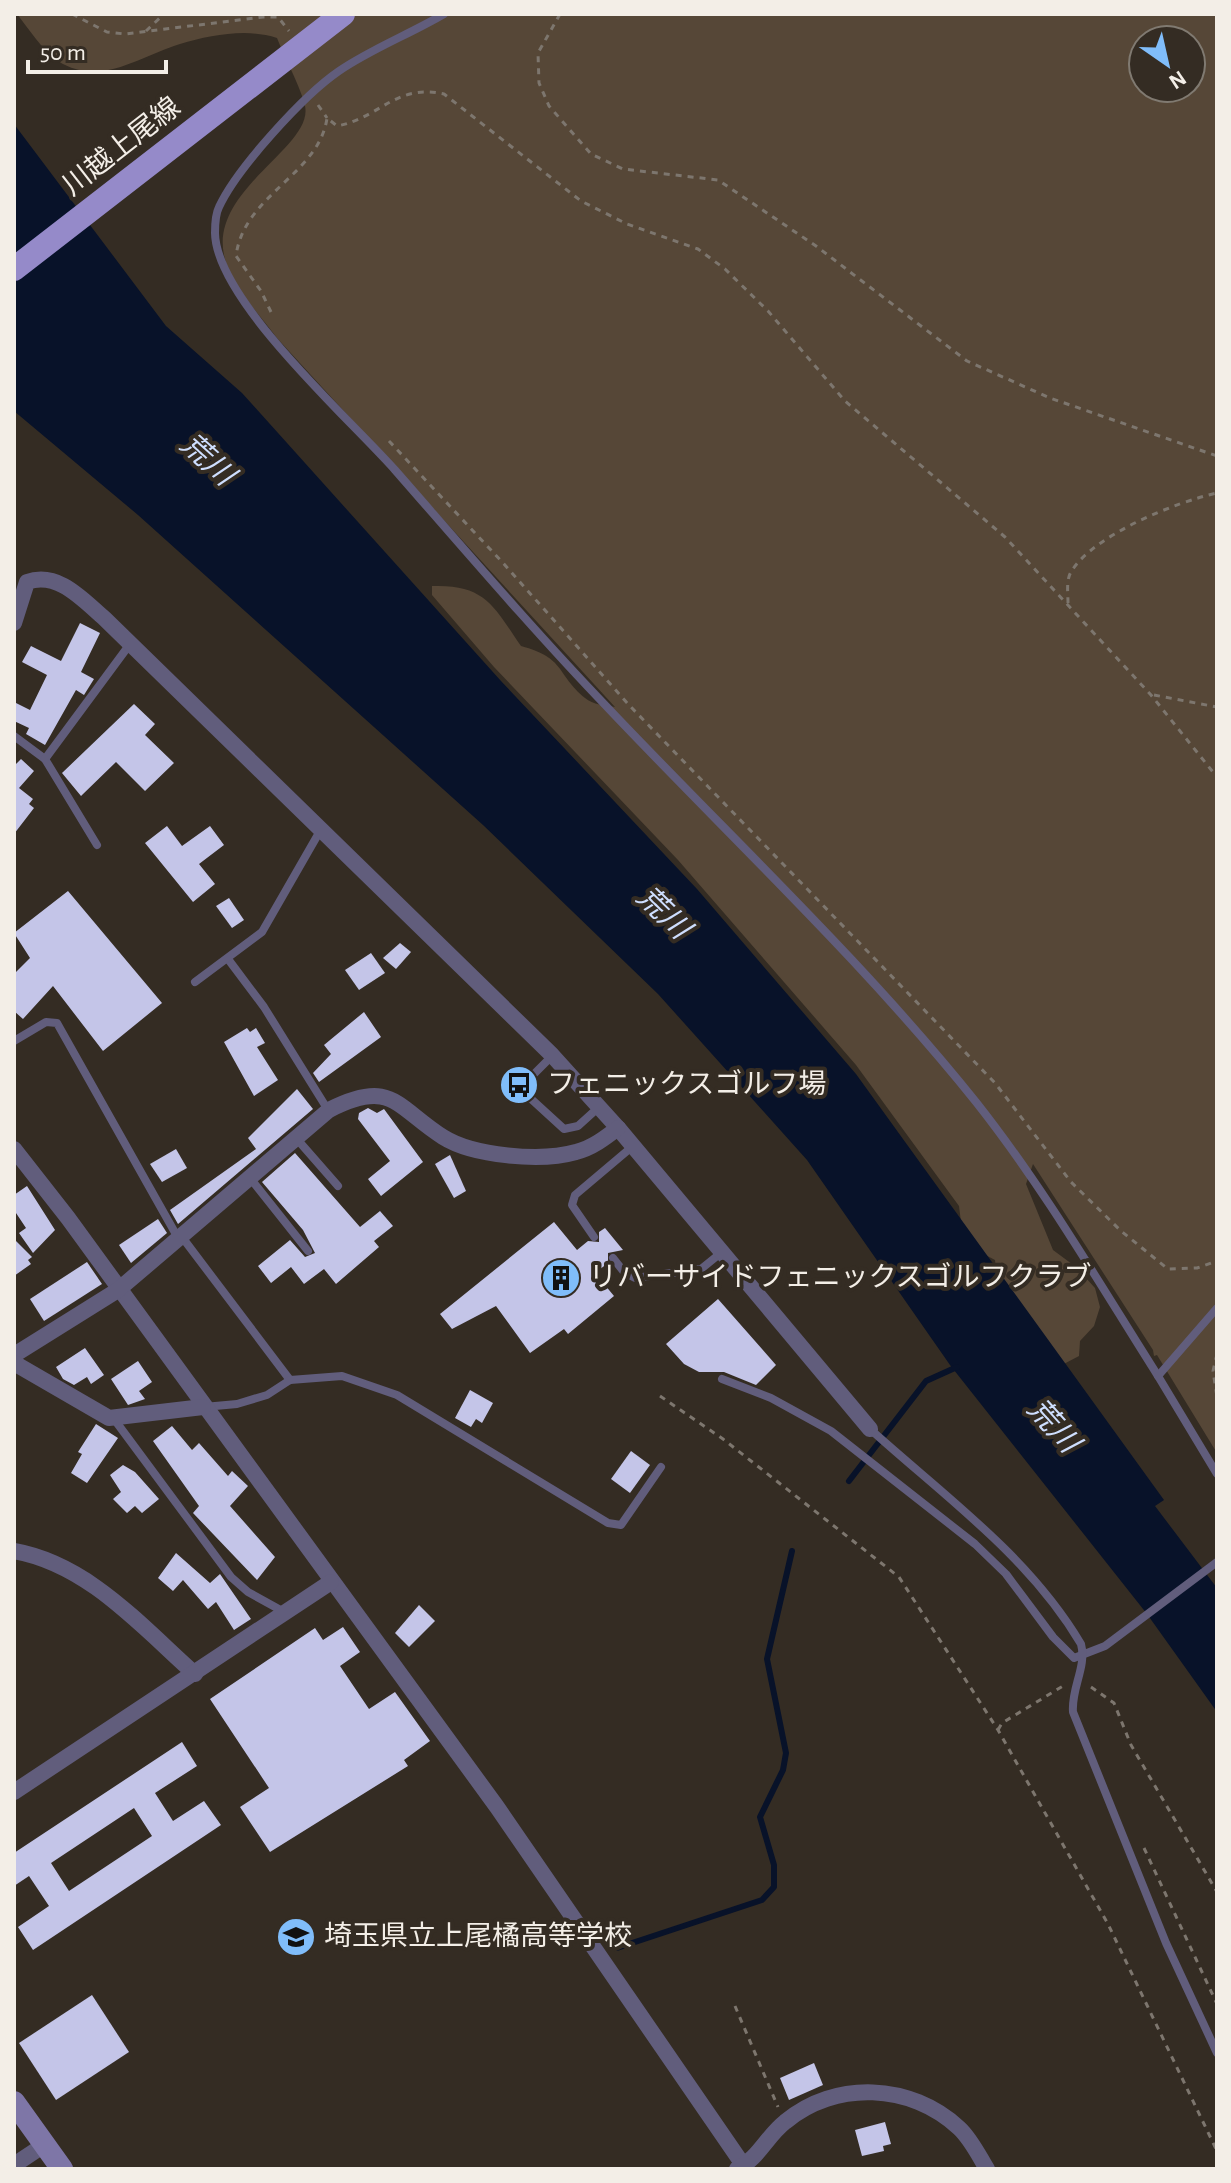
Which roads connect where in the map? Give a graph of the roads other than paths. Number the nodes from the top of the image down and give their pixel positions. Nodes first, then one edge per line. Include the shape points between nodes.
1 (343, 14) edge
2 (444, 14) edge
3 (14, 269) edge
4 (15, 617) edge
5 (130, 643) junction
6 (14, 736) edge
7 (45, 759) junction
8 (320, 831) junction
9 (97, 845) dead end
10 (228, 959) junction
11 (195, 982) dead end
12 (14, 1041) edge
13 (552, 1055) junction
14 (599, 1107) junction
15 (329, 1110) junction
16 (618, 1128) junction
17 (296, 1138) junction
18 (633, 1146) junction
19 (14, 1149) edge
20 (250, 1178) junction
21 (338, 1186) dead end
22 (594, 1237) dead end
23 (180, 1238) junction
24 (308, 1251) dead end
25 (723, 1252) junction
26 (613, 1258) dead end
27 (118, 1290) junction
28 (1217, 1308) edge
29 (14, 1355) edge
30 (14, 1363) edge
31 (1158, 1376) junction
32 (722, 1379) dead end
33 (290, 1380) junction
34 (203, 1407) junction
35 (113, 1418) junction
36 (870, 1429) joint
37 (661, 1467) dead end
38 (1217, 1474) edge
39 (14, 1551) edge
40 (1217, 1562) edge
41 (331, 1582) junction
42 (286, 1613) junction
43 (1084, 1655) junction
44 (195, 1674) junction
45 (14, 1792) edge
46 (1217, 2053) edge
47 (14, 2102) edge
48 (44, 2145) junction
49 (14, 2165) edge
50 (742, 2168) edge
51 (62, 2169) edge
52 (987, 2169) edge

1 - 3 main road, 川越上尾線, bridge
2 - 31 lane via 341,69 238,177 216,211 215,240 228,276 243,301 607,708 844,949 975,1101 1031,1177
4 - 5 street via 27,582 39,578 66,587
5 - 7 lane
5 - 8 street
6 - 7 lane
7 - 9 lane
8 - 10 lane via 262,932
8 - 13 street
10 - 11 lane
10 - 15 lane
12 - 23 lane via 46,1022 57,1023
13 - 14 street
13 - 14 lane via 530,1078 529,1097 564,1129 578,1126
14 - 16 street
15 - 16 street via 361,1097 381,1096 442,1137 517,1157 576,1152
15 - 17 street
16 - 18 street
17 - 20 street
17 - 21 lane
18 - 22 lane via 575,1195 572,1205
18 - 25 street
19 - 27 street
20 - 23 street
20 - 24 lane
23 - 27 street
23 - 33 lane
25 - 26 lane via 701,1269 635,1278
25 - 36 street
27 - 29 street
27 - 34 street
28 - 31 lane
30 - 35 street
31 - 38 lane
32 - 43 lane via 831,1431 975,1544 1021,1592 1068,1655
33 - 34 lane via 267,1395
33 - 37 lane via 342,1376 397,1395 608,1523 621,1525
34 - 35 street
34 - 41 street
35 - 42 lane via 231,1577
36 - 43 lane via 1015,1560 1071,1626
39 - 44 street via 42,1557 97,1586
40 - 43 lane via 1124,1633
41 - 42 street
41 - 50 street via 497,1807
42 - 44 street
43 - 46 lane via 1072,1694 1080,1733
44 - 45 street
47 - 48 street
48 - 49 street
48 - 51 street
50 - 52 street via 784,2122 828,2096 864,2090 915,2102 959,2128

